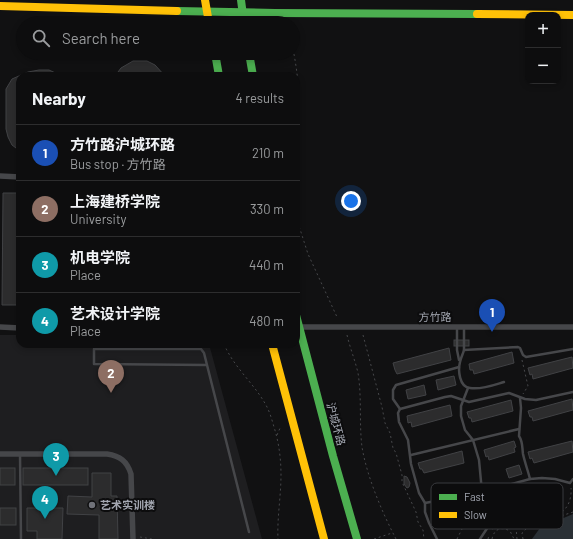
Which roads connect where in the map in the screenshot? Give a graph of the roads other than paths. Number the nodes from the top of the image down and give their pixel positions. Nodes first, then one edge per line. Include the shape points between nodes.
1 (205, 0) edge
2 (241, 0) edge
3 (0, 6) edge
4 (207, 11) junction
5 (243, 12) junction
6 (573, 15) edge
7 (208, 16) edge
8 (243, 16) edge
9 (216, 60) edge
10 (250, 60) edge
11 (218, 72) edge
12 (252, 72) edge
13 (0, 176) edge
14 (16, 176) edge
15 (0, 327) edge
16 (300, 327) edge
17 (461, 327) junction
18 (573, 327) edge
19 (16, 328) edge
20 (300, 338) edge
21 (273, 348) edge
22 (573, 348) edge
23 (136, 349) joint
24 (464, 350) junction
25 (460, 362) junction
26 (207, 365) junction
27 (460, 367) junction
28 (504, 382) dead end
29 (468, 388) junction
30 (573, 392) edge
31 (520, 398) junction
32 (463, 401) junction
33 (400, 409) junction
34 (518, 429) junction
35 (473, 440) junction
36 (0, 454) edge
37 (20, 454) junction
38 (411, 455) junction
39 (573, 479) edge
40 (530, 480) junction
41 (481, 483) edge
42 (518, 483) edge
43 (431, 502) edge
44 (425, 503) junction
45 (431, 527) edge
46 (432, 529) edge
47 (487, 529) edge
48 (249, 532) dead end
49 (21, 539) edge
50 (133, 539) edge
51 (324, 539) edge
52 (357, 539) edge
53 (437, 539) edge
54 (480, 539) edge

1 - 4 main road
2 - 5 main road
3 - 4 main road
4 - 5 main road
4 - 7 main road
5 - 6 main road
5 - 8 main road
9 - 11 main road
10 - 12 main road
13 - 14 street
15 - 19 street
16 - 17 street, 方竹路
17 - 18 street, 方竹路
17 - 24 lane
17 - 25 lane via 457,350
20 - 52 main road, 沪城环路
21 - 51 main road
22 - 24 lane via 526,357 518,347
23 - 26 lane via 201,349
23 - 26 lane via 94,349 94,364
24 - 25 lane
25 - 27 lane
26 - 48 lane
27 - 29 lane via 460,378
27 - 33 lane via 396,385 393,399
28 - 29 lane
29 - 32 lane
30 - 31 lane via 536,400
31 - 32 lane via 509,393 469,402
31 - 34 lane
32 - 33 lane via 451,396
32 - 35 lane via 461,416 465,430
33 - 38 lane via 399,422 408,440
34 - 35 lane
34 - 40 lane
35 - 38 lane
35 - 41 lane via 479,460
36 - 37 street
37 - 49 lane
37 - 50 street via 107,454 120,457 131,474
38 - 44 lane via 411,464
39 - 40 lane via 570,483 542,478
40 - 42 lane
43 - 44 lane
44 - 45 lane
46 - 53 lane
47 - 54 lane

